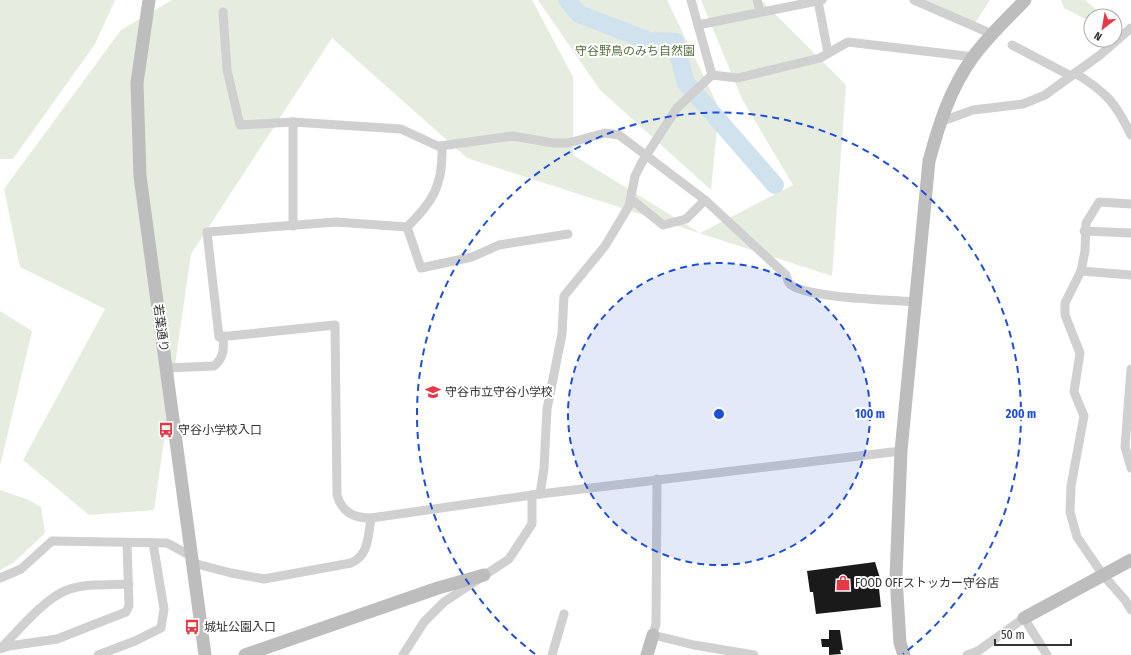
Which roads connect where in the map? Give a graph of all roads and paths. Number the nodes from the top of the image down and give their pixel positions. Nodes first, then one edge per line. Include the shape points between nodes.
1 (149, 0) edge
2 (691, 0) edge
3 (757, 0) edge
4 (820, 0) edge
5 (914, 0) edge
6 (1025, 0) edge
7 (223, 12) dead end
8 (760, 12) junction
9 (698, 24) junction
10 (1131, 28) edge
11 (992, 34) dead end
12 (1012, 44) dead end
13 (828, 53) junction
14 (974, 57) junction
15 (1073, 74) junction
16 (712, 75) junction
17 (293, 122) junction
18 (940, 122) junction
19 (1130, 130) edge
20 (440, 146) junction
21 (646, 156) junction
22 (631, 199) junction
23 (705, 200) junction
24 (1131, 204) edge
25 (293, 226) junction
26 (407, 227) junction
27 (1084, 231) junction
28 (1131, 233) edge
29 (568, 234) dead end
30 (1081, 271) junction
31 (1131, 275) edge
32 (916, 302) junction
33 (223, 336) junction
34 (167, 368) junction
35 (1131, 369) edge
36 (901, 451) junction
37 (1131, 468) edge
38 (657, 479) junction
39 (536, 494) junction
40 (371, 518) junction
41 (127, 542) junction
42 (153, 543) junction
43 (193, 560) junction
44 (1131, 560) edge
45 (484, 575) junction
46 (1103, 575) junction
47 (0, 578) edge
48 (128, 584) junction
49 (1131, 610) edge
50 (564, 614) dead end
51 (1024, 618) junction
52 (653, 635) junction
53 (1, 647) edge
54 (98, 655) edge
55 (205, 655) edge
56 (245, 655) edge
57 (403, 655) edge
58 (552, 655) edge
59 (647, 655) edge
60 (754, 655) edge
61 (904, 655) edge
62 (967, 655) edge
63 (1047, 655) edge

1 - 34 street, 若葉通り via 138,83 138,148
2 - 9 street
3 - 8 street
4 - 8 street
4 - 13 street
5 - 11 street
6 - 14 street
7 - 17 street via 227,70 240,126
8 - 9 street
9 - 16 street
10 - 15 street
12 - 15 street
13 - 14 street via 848,42
13 - 16 street via 820,58 738,78
14 - 18 street via 959,80
15 - 18 street via 1037,99 1023,104 974,110
15 - 19 street via 1098,88 1111,100
16 - 21 street via 678,108
17 - 20 street via 401,129
17 - 25 street
18 - 32 street via 929,162
20 - 21 street via 513,136 568,143 605,133 624,138
20 - 26 street via 442,159 437,190 424,211
21 - 22 street via 635,176
21 - 23 street
22 - 23 street via 663,225 686,219
22 - 39 street via 630,206 605,246 564,296 562,334 547,410 544,468
23 - 32 street via 786,275 790,284 823,294
24 - 27 street via 1099,202 1086,222
25 - 26 street via 336,222
25 - 33 street via 207,232 219,336
26 - 29 street via 421,268 472,257 499,245
27 - 28 street
27 - 30 street via 1085,251
30 - 31 street
30 - 46 street via 1065,303 1065,315 1080,353 1074,392 1084,416 1071,486 1070,512 1077,537
32 - 36 street
33 - 34 street via 224,351 220,362 214,366
33 - 40 street via 335,326 337,495 348,514
34 - 43 street, 若葉通り
35 - 37 street via 1125,447
36 - 38 street
36 - 61 street via 896,577 900,643
38 - 39 street
38 - 52 street via 656,624
39 - 40 street
39 - 45 street via 532,524 521,542 508,559
40 - 43 street via 363,554 351,564 264,579 237,574
41 - 42 street
41 - 47 street via 52,541 21,569
41 - 48 street
42 - 43 street via 167,543
42 - 54 street via 164,609 161,628
43 - 55 street, 若葉通り
44 - 46 street
45 - 56 street via 438,588
45 - 57 street via 444,602 424,622
46 - 49 street via 1126,600
46 - 51 street
48 - 53 street via 82,587 56,595
48 - 53 street via 130,606 122,615 57,640
50 - 58 street
51 - 62 street via 978,651
51 - 63 street
52 - 59 street
52 - 60 street

